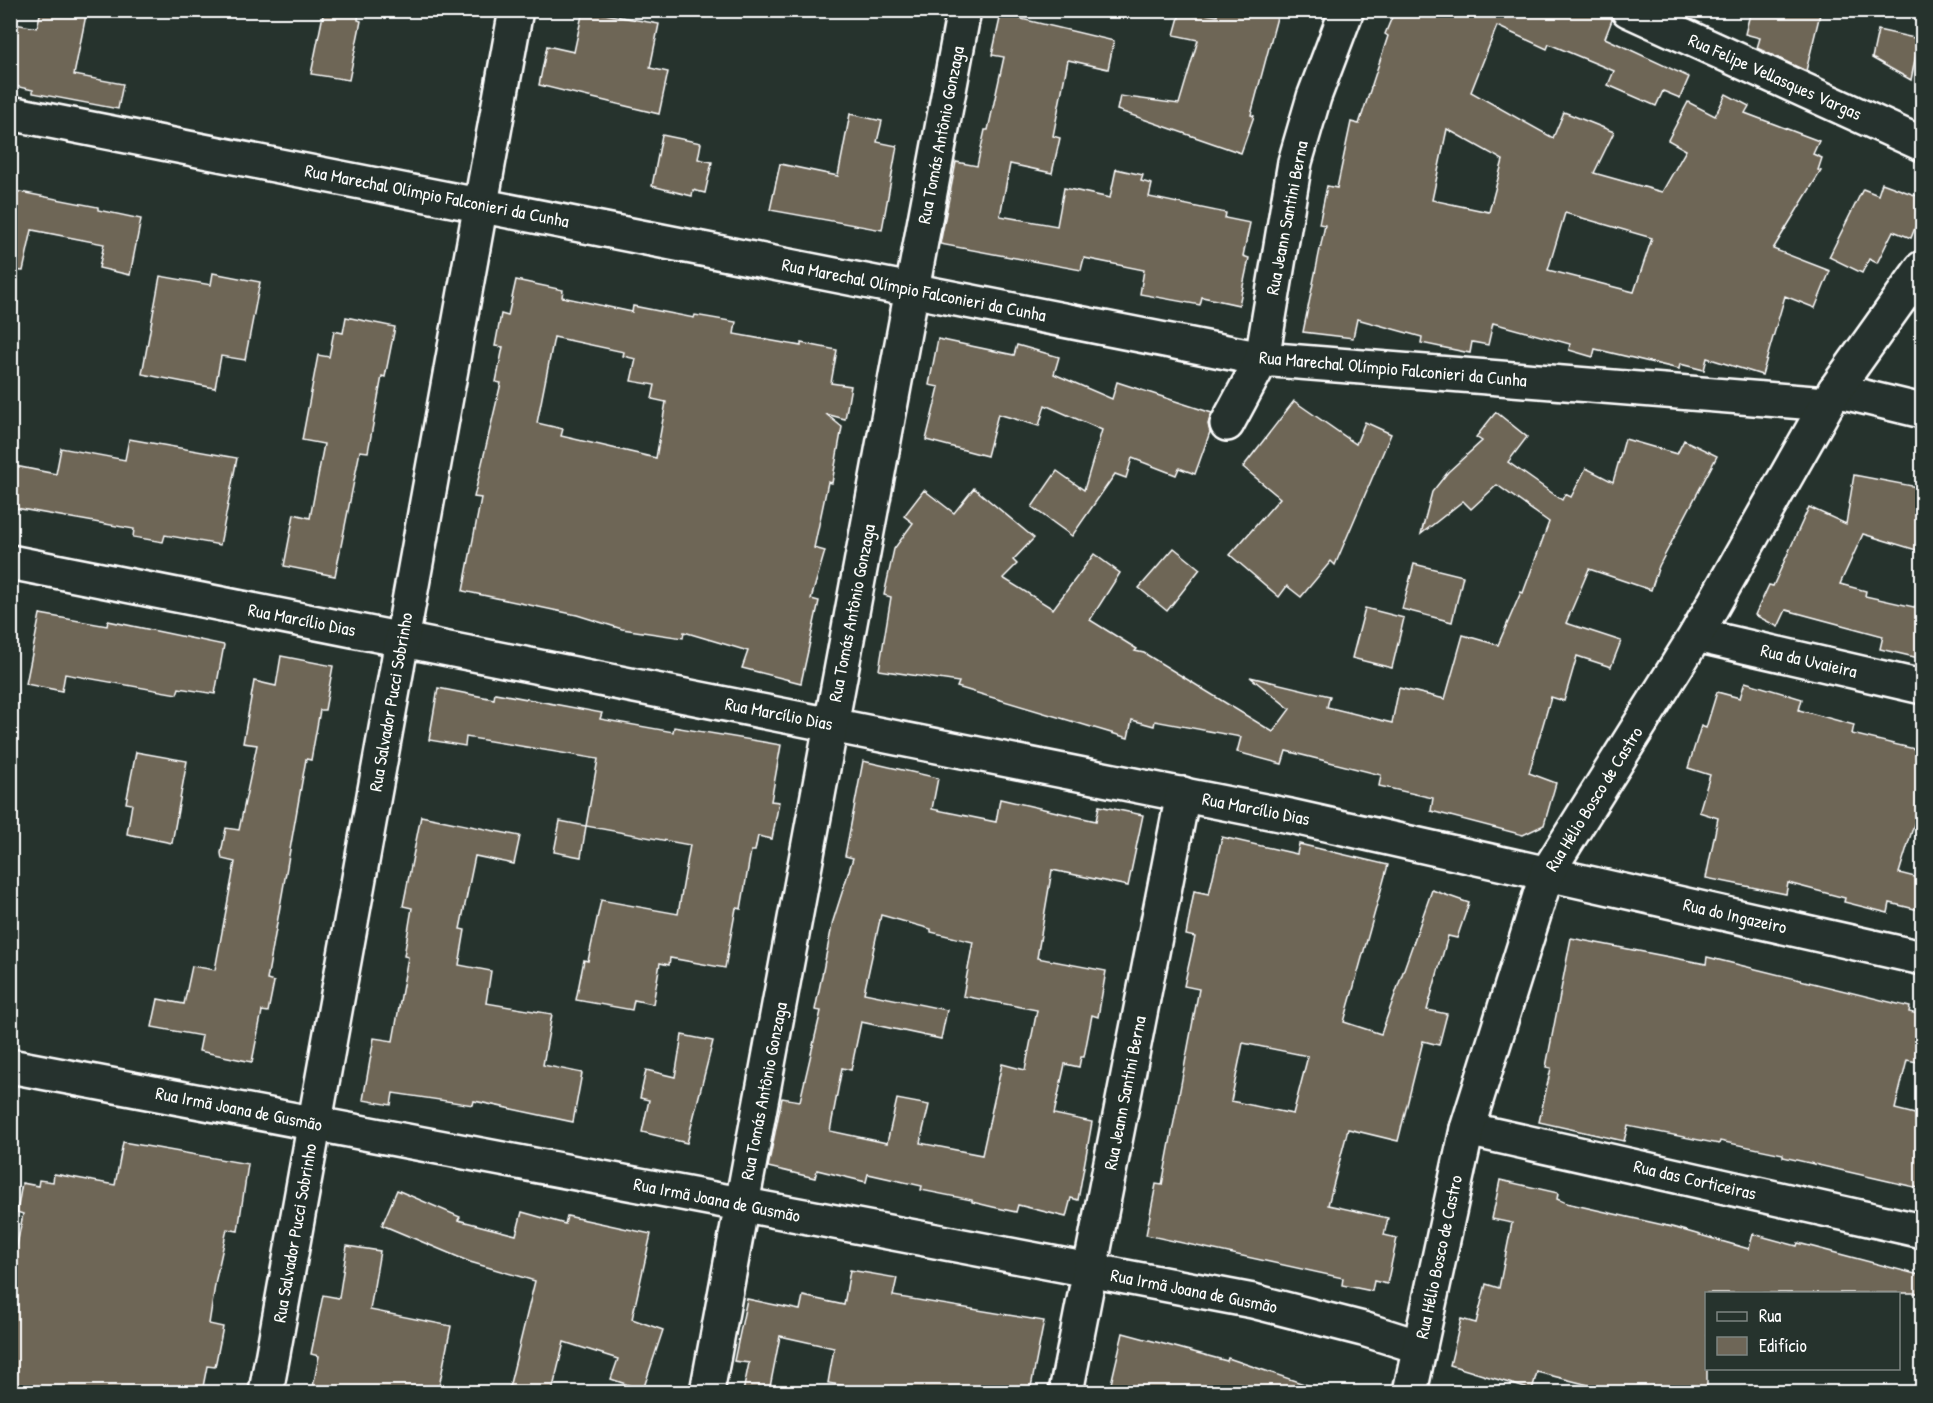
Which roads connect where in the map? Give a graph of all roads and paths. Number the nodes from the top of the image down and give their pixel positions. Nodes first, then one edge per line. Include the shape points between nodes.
1 (516, 10) edge
2 (964, 10) edge
3 (1347, 10) edge
4 (1628, 10) edge
5 (10, 112) edge
6 (1923, 144) edge
7 (481, 205) junction
8 (1923, 268) edge
9 (912, 290) junction
10 (1262, 359) junction
11 (1831, 397) junction
12 (1923, 411) edge
13 (1227, 424) dead end
14 (10, 562) edge
15 (1696, 635) junction
16 (402, 640) junction
17 (1923, 687) edge
18 (831, 725) junction
19 (1183, 794) junction
20 (1546, 873) junction
21 (1923, 958) edge
22 (10, 1066) edge
23 (315, 1123) junction
24 (1467, 1130) junction
25 (742, 1205) junction
26 (1923, 1231) edge
27 (1090, 1270) junction
28 (1419, 1347) junction
29 (266, 1392) edge
30 (707, 1392) edge
31 (1066, 1392) edge
32 (1410, 1392) edge

1 - 7 street, Rua Salvador Pucci Sobrinho
2 - 9 street, Rua Tomás Antônio Gonzaga
3 - 10 street, Rua Jeann Santini Berna via 1314,97 1295,162
4 - 6 street, Rua Felipe Vellasques Vargas
5 - 7 street, Rua Marechal Olímpio Falconieri da Cunha
7 - 9 street, Rua Marechal Olímpio Falconieri da Cunha
7 - 16 street, Rua Salvador Pucci Sobrinho
8 - 11 street, Rua Hélio Bosco de Castro
9 - 10 street, Rua Marechal Olímpio Falconieri da Cunha
9 - 18 street, Rua Tomás Antônio Gonzaga
10 - 11 street, Rua Marechal Olímpio Falconieri da Cunha
10 - 13 street, Rua Jeann Santini Berna
11 - 12 street, Rua Marechal Olímpio Falconieri da Cunha
11 - 15 street, Rua Hélio Bosco de Castro
14 - 16 street, Rua Marcílio Dias
15 - 17 street, Rua da Uvaieira
15 - 20 street, Rua Hélio Bosco de Castro
16 - 18 street, Rua Marcílio Dias
16 - 23 street, Rua Salvador Pucci Sobrinho
18 - 19 street, Rua Marcílio Dias
18 - 25 street, Rua Tomás Antônio Gonzaga
19 - 20 street, Rua Marcílio Dias
19 - 27 street, Rua Jeann Santini Berna
20 - 21 street, Rua do Ingazeiro
20 - 24 street, Rua Hélio Bosco de Castro
22 - 23 street, Rua Irmã Joana de Gusmão
23 - 25 street, Rua Irmã Joana de Gusmão
23 - 29 street, Rua Salvador Pucci Sobrinho
24 - 26 street, Rua das Corticeiras
24 - 28 street, Rua Hélio Bosco de Castro
25 - 27 street, Rua Irmã Joana de Gusmão
25 - 30 street, Rua Tomás Antônio Gonzaga
27 - 28 street, Rua Irmã Joana de Gusmão via 1308,1314
27 - 31 street, Rua Jeann Santini Berna
28 - 32 street, Rua Hélio Bosco de Castro

